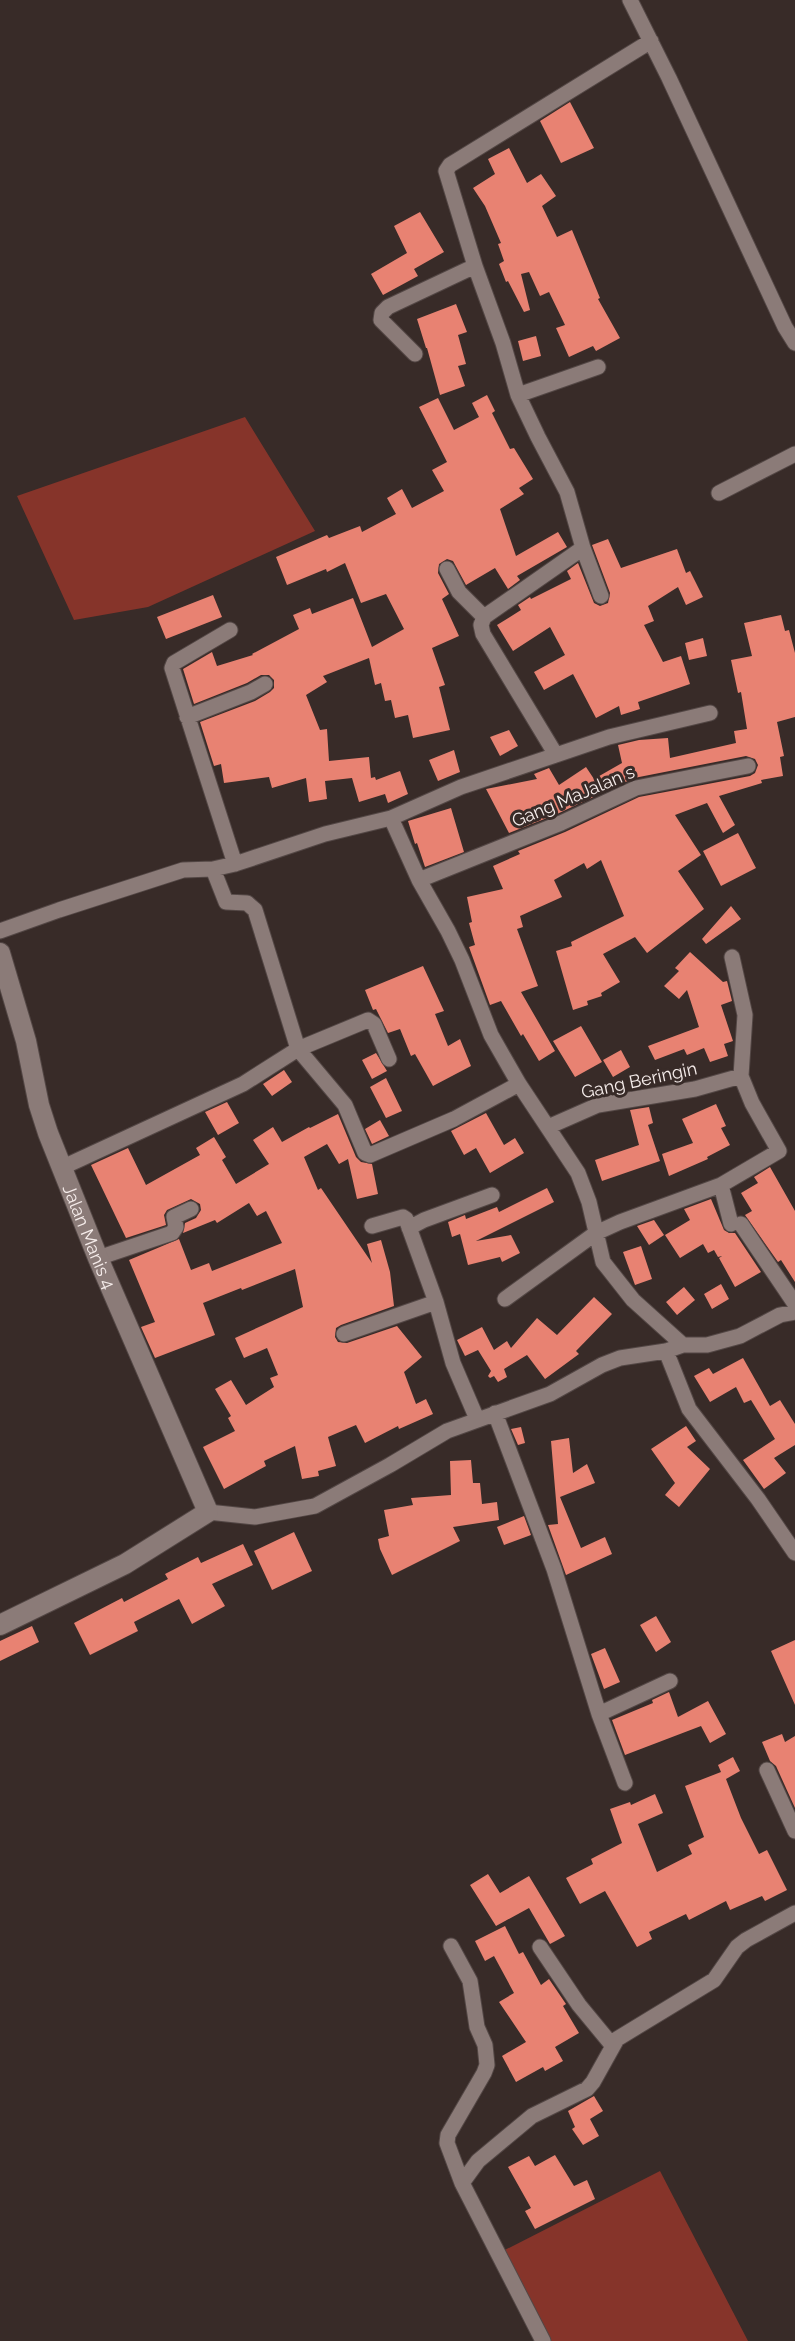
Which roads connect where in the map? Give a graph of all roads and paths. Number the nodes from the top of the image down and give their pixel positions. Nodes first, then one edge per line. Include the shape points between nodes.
1 (630, 0) edge
2 (651, 41) junction
3 (475, 266) junction
4 (795, 343) edge
5 (415, 354) dead end
6 (598, 367) dead end
7 (518, 395) junction
8 (795, 454) edge
9 (719, 493) dead end
10 (584, 548) junction
11 (447, 569) dead end
12 (601, 596) dead end
13 (484, 617) junction
14 (230, 630) dead end
15 (265, 684) dead end
16 (710, 713) dead end
17 (187, 717) junction
18 (556, 755) junction
19 (748, 766) dead end
20 (391, 818) junction
21 (236, 864) junction
22 (213, 868) junction
23 (419, 880) junction
24 (0, 931) edge
25 (0, 953) edge
26 (732, 957) dead end
27 (298, 1049) junction
28 (388, 1059) dead end
29 (741, 1076) junction
30 (519, 1084) junction
31 (548, 1127) junction
32 (61, 1168) junction
33 (721, 1185) junction
34 (492, 1195) dead end
35 (191, 1209) dead end
36 (372, 1226) dead end
37 (409, 1228) junction
38 (596, 1233) junction
39 (105, 1256) junction
40 (505, 1299) dead end
41 (436, 1302) junction
42 (795, 1305) edge
43 (795, 1312) edge
44 (344, 1334) dead end
45 (683, 1345) junction
46 (666, 1351) junction
47 (495, 1413) junction
48 (477, 1419) junction
49 (208, 1512) junction
50 (795, 1553) edge
51 (0, 1626) edge
52 (670, 1681) dead end
53 (599, 1714) junction
54 (767, 1770) dead end
55 (624, 1783) dead end
56 (795, 1831) edge
57 (795, 1913) edge
58 (451, 1946) dead end
59 (540, 1947) dead end
60 (612, 2045) junction
61 (462, 2183) junction
62 (543, 2341) edge

1 - 2 street
2 - 3 street via 450,165 446,171
2 - 4 street
3 - 5 street via 382,313 381,320
3 - 7 street
6 - 7 street
7 - 10 street via 567,492
8 - 9 street
10 - 12 street
10 - 13 street
11 - 13 street via 459,592
13 - 18 street via 480,625 483,634
14 - 17 street via 173,666
15 - 17 street
16 - 18 street via 609,737
17 - 21 street
18 - 20 street via 461,787
19 - 23 street, Gang MaJalan s via 636,788
20 - 21 street via 325,834
20 - 23 street
21 - 22 street
22 - 24 street via 183,870
22 - 27 street via 226,902 247,903 255,910
23 - 30 street via 448,931 491,1035
25 - 32 street, Jalan Manis 4 via 26,1041 39,1105
26 - 29 street via 745,1014
27 - 28 street via 368,1020 374,1024
27 - 30 street via 345,1105 367,1155 454,1119
27 - 32 street via 243,1084
29 - 31 street, Gang Beringin via 695,1089 598,1105
29 - 33 street via 779,1151
30 - 31 street
31 - 38 street via 578,1173
32 - 39 street, Jalan Manis 4
33 - 38 street
33 - 42 street via 736,1224
34 - 37 street
35 - 39 street via 174,1217 176,1227 172,1233
36 - 37 street via 403,1217
37 - 41 street
38 - 40 street
38 - 45 street via 603,1262 613,1275 633,1300
39 - 49 street, Jalan Manis 4
41 - 44 street
41 - 48 street via 453,1363
43 - 45 street via 780,1315 740,1336 707,1345
45 - 46 street
46 - 47 street via 620,1358 550,1394
46 - 50 street via 689,1408
47 - 48 street
47 - 53 street via 554,1569
48 - 49 street via 447,1431 315,1506 255,1517
49 - 51 street via 125,1564
52 - 53 street
53 - 55 street
54 - 56 street
57 - 60 street via 737,1947 714,1980
58 - 61 street via 470,1982 487,2065 448,2136
59 - 60 street
60 - 61 street via 587,2090 532,2116 478,2161
61 - 62 street

